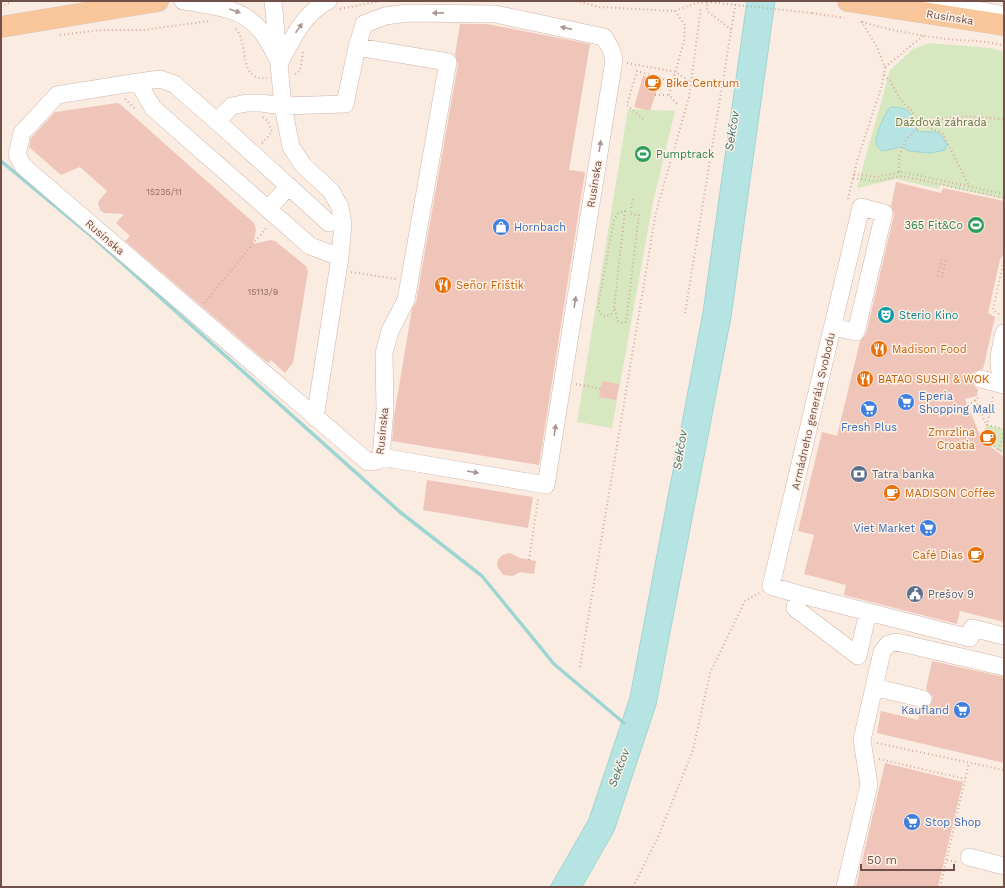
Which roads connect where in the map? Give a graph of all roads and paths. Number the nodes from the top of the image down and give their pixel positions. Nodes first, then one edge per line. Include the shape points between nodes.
1 (13, 1) edge
2 (158, 1) edge
3 (183, 1) edge
4 (273, 1) edge
5 (386, 1) edge
6 (576, 1) edge
7 (736, 1) edge
8 (707, 2) junction
9 (332, 6) edge
10 (1, 7) edge
11 (701, 7) dead end
12 (675, 11) junction
13 (854, 11) edge
14 (1004, 15) edge
15 (216, 20) dead end
16 (1004, 25) edge
17 (233, 26) dead end
18 (1, 27) edge
19 (732, 30) junction
20 (925, 35) junction
21 (53, 36) dead end
22 (1004, 46) edge
23 (357, 47) junction
24 (303, 50) dead end
25 (614, 60) junction
26 (638, 65) junction
27 (885, 67) dead end
28 (280, 69) junction
29 (637, 71) junction
30 (676, 72) junction
31 (884, 75) dead end
32 (138, 82) junction
33 (673, 82) junction
34 (691, 83) junction
35 (655, 95) dead end
36 (669, 95) junction
37 (677, 104) dead end
38 (283, 106) junction
39 (643, 119) dead end
40 (1004, 120) edge
41 (217, 121) junction
42 (924, 124) junction
43 (921, 126) junction
44 (899, 172) junction
45 (854, 174) dead end
46 (853, 178) dead end
47 (289, 186) junction
48 (970, 186) junction
49 (1004, 194) edge
50 (633, 197) dead end
51 (1004, 198) edge
52 (268, 209) junction
53 (329, 223) dead end
54 (267, 227) dead end
55 (340, 257) junction
56 (942, 258) dead end
57 (946, 259) dead end
58 (1000, 260) dead end
59 (1004, 260) edge
60 (938, 276) dead end
61 (942, 277) dead end
62 (614, 306) junction
63 (685, 313) dead end
64 (194, 314) junction
65 (999, 314) dead end
66 (833, 327) junction
67 (1004, 333) edge
68 (981, 378) dead end
69 (562, 382) junction
70 (1001, 386) edge
71 (601, 389) dead end
72 (979, 397) dead end
73 (975, 400) junction
74 (968, 406) dead end
75 (315, 418) junction
76 (987, 425) junction
77 (1004, 429) edge
78 (999, 450) junction
79 (1004, 454) edge
80 (381, 457) junction
81 (540, 484) junction
82 (529, 560) dead end
83 (759, 594) dead end
84 (798, 594) junction
85 (868, 612) junction
86 (1004, 636) edge
87 (580, 667) dead end
88 (1004, 667) edge
89 (874, 688) junction
90 (923, 699) dead end
91 (864, 747) junction
92 (969, 763) junction
93 (1004, 770) edge
94 (965, 779) junction
95 (969, 857) dead end
96 (1004, 866) edge
97 (633, 887) edge
98 (845, 887) edge
99 (940, 887) edge

1 - 10 path
2 - 18 main road
3 -> 28 street via 235,10 248,18 261,31
4 - 28 street
5 - 9 path
6 - 12 path via 598,8
7 - 19 path
8 - 12 path via 696,3
8 - 13 path, bridge via 812,13
8 - 19 path via 708,11
28 -> 9 street via 298,29 322,4
11 - 34 path
12 - 30 path via 685,25 684,41
13 - 14 street via 928,1
13 - 16 main road, Rusínska
13 - 20 path via 892,30
15 - 21 path via 143,30 101,30
17 - 28 path via 241,37 249,72 262,79
19 - 63 path
20 - 22 path via 990,42
20 - 27 path
25 -> 23 street via 604,37 495,14 408,13 385,16 364,24
23 - 38 street via 345,104
23 - 80 street, Rusínska via 448,62 406,300 390,331 384,353 385,409
24 - 28 path via 298,74
25 - 26 path
69 -> 25 street, Rusínska
26 - 29 path
26 - 30 path
28 - 38 street
29 - 33 path
29 - 39 path via 627,105
30 - 33 path
30 - 34 path
31 - 43 path
32 - 41 street, Rusínska via 160,79 174,84
32 - 52 street via 153,108
32 - 64 street, Rusínska via 58,95 22,133 17,155 23,166
33 - 36 path
34 - 87 path via 656,212
35 - 36 path
36 - 37 path
38 - 41 street via 261,103 232,106
38 - 55 street via 291,147 303,165 331,191 340,207 343,224
40 - 42 path via 958,117
41 - 47 street, Rusínska
42 - 43 path
42 - 48 path via 943,134
43 - 44 path via 902,147 898,160
44 - 45 path via 875,177
44 - 48 path
46 - 51 path via 874,181 902,176
47 - 52 street
47 - 53 street, Rusínska
48 - 49 path
50 - 62 path via 630,214 639,216 626,322 618,321
52 - 55 street via 310,246
54 - 64 path
55 - 75 street
56 - 60 path
57 - 61 path
58 - 59 path
59 - 65 path via 993,310
62 - 62 path via 617,282 625,211 618,213 614,220 598,310 602,316 607,317 613,313
64 - 75 street, Rusínska
66 - 66 street, Armádneho generála Svobodu via 861,207 884,213 856,332
66 - 84 street, Armádneho generála Svobodu via 771,586
67 - 70 street via 998,360
68 - 70 street
69 - 71 path
81 -> 69 street, Rusínska via 546,485
70 - 76 path
72 - 73 path
73 - 74 path
73 - 76 path
75 - 80 street, Rusínska via 368,462 377,461
76 - 77 path
76 - 78 path via 983,439
77 - 78 path
78 - 79 path
80 -> 81 street
81 - 82 path
83 - 97 path via 745,601 710,673 693,750 658,838
84 - 85 street
84 - 85 street via 795,608 858,656
85 - 86 street via 970,638 972,628
88 - 89 street via 897,642 888,644 882,652
89 - 90 street
89 - 91 street
91 - 92 path
91 - 94 path
91 - 98 street via 869,786
92 - 93 path
92 - 94 path
94 - 99 path
95 - 96 street

